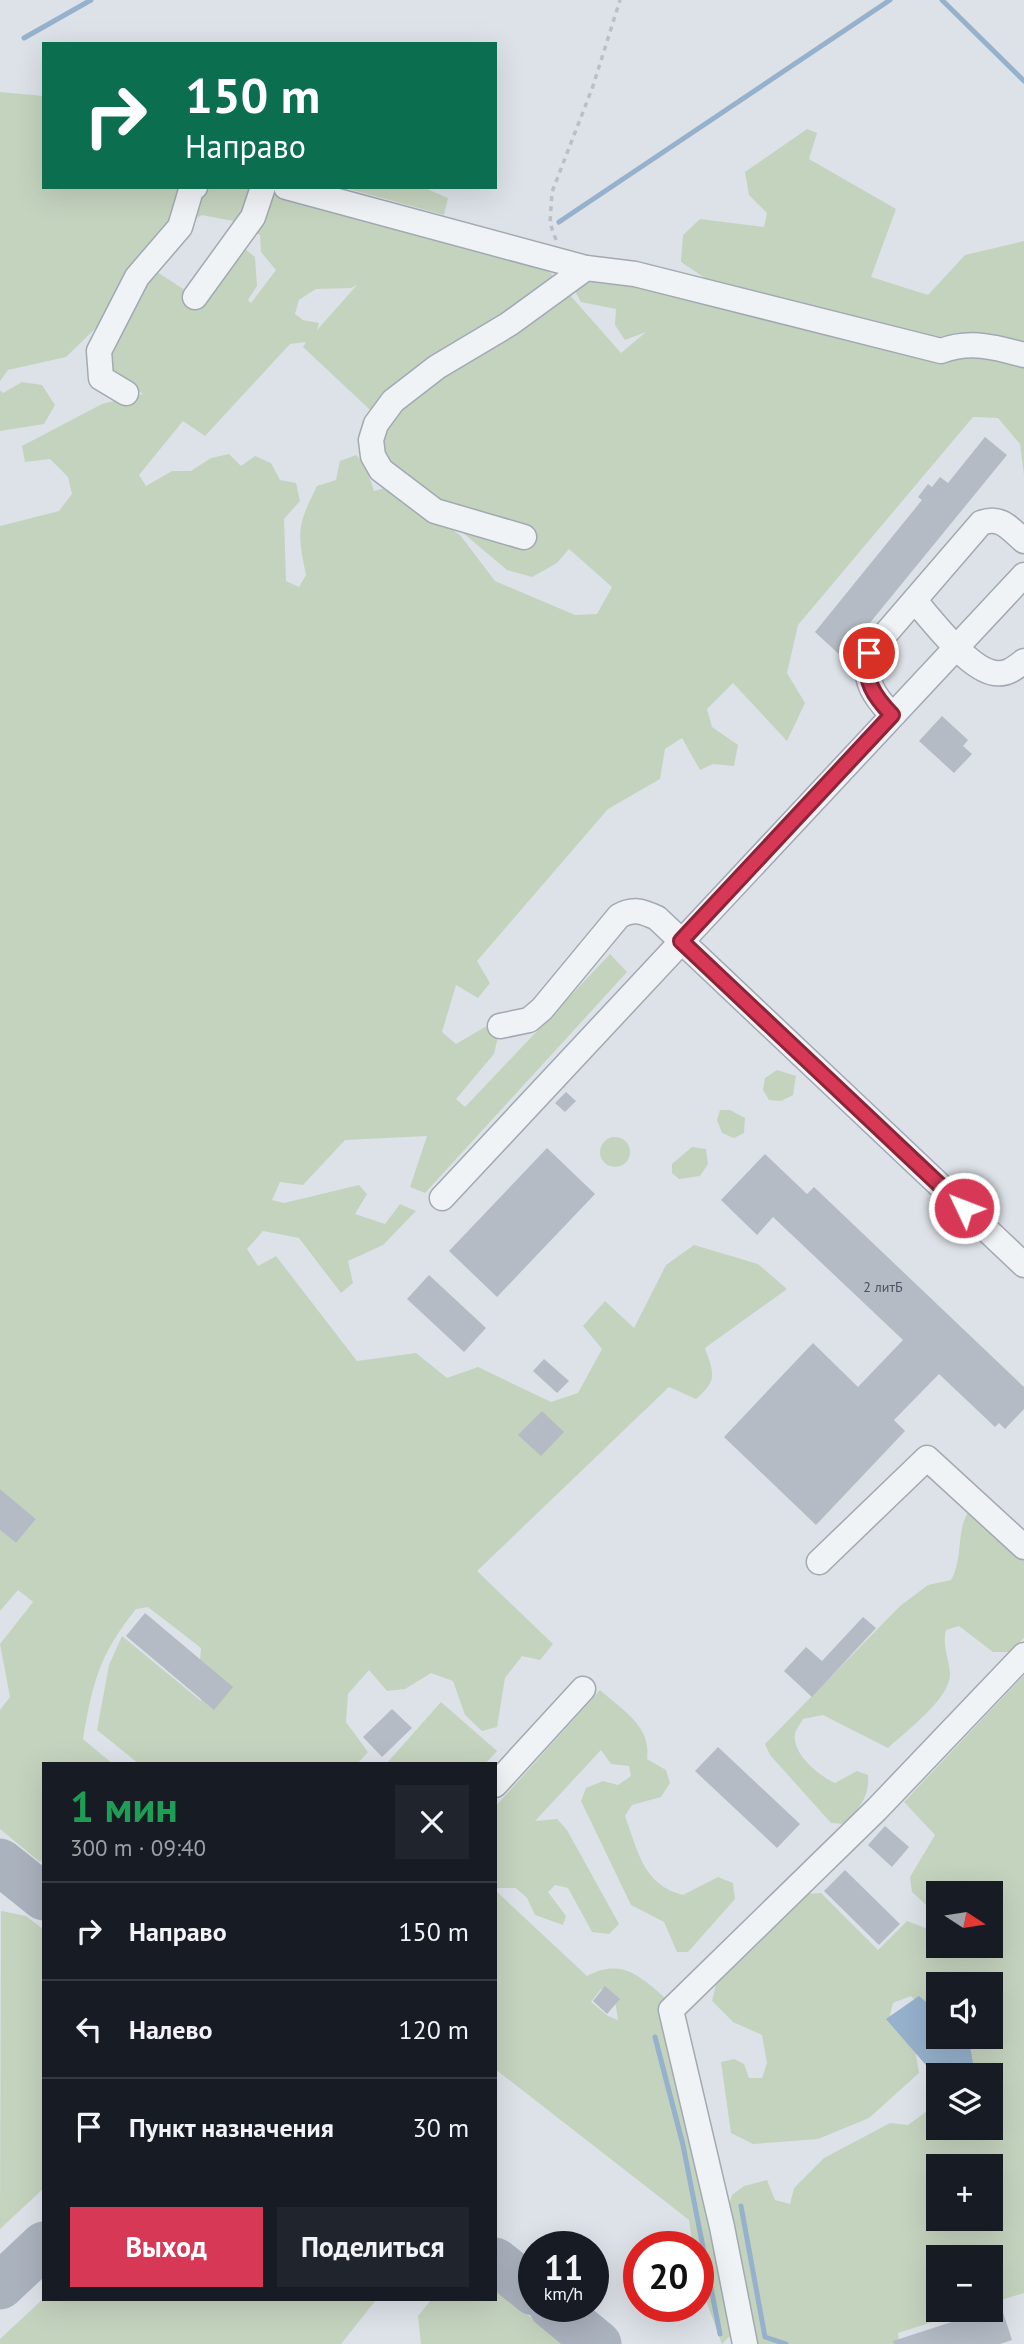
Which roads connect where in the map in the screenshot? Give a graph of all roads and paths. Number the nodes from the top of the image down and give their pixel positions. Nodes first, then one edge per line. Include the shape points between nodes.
1 (620, 0) edge
2 (192, 189) edge
3 (262, 189) edge
4 (293, 189) edge
5 (562, 248) dead end
6 (586, 268) junction
7 (195, 297) dead end
8 (1024, 355) edge
9 (126, 393) dead end
10 (524, 537) dead end
11 (1024, 541) edge
12 (1024, 575) edge
13 (915, 601) junction
14 (957, 647) junction
15 (1024, 661) edge
16 (892, 715) junction
17 (681, 941) junction
18 (500, 1026) dead end
19 (442, 1198) dead end
20 (1024, 1265) edge
21 (1024, 1547) edge
22 (819, 1562) dead end
23 (1024, 1654) edge
24 (583, 1689) dead end
25 (497, 1783) edge
26 (745, 2344) edge

1 - 5 path via 552,191 550,223
2 - 9 lane via 180,227 137,277 99,351 101,378
3 - 7 lane via 253,217
4 - 6 lane
6 - 8 lane via 635,274 941,351 960,343 995,346
6 - 10 lane via 393,401 376,424 371,440 381,470 435,511
11 - 13 lane via 999,520 981,523
12 - 14 lane
13 - 14 lane
13 - 16 lane via 869,653 873,694
14 - 15 lane via 981,669 996,674 1010,672
14 - 16 lane
16 - 17 lane
17 - 18 lane via 657,918 629,910 619,916 542,1009 529,1020
17 - 19 lane
17 - 20 lane
21 - 22 lane via 927,1458
23 - 26 lane via 877,1809 671,2010
24 - 25 lane

